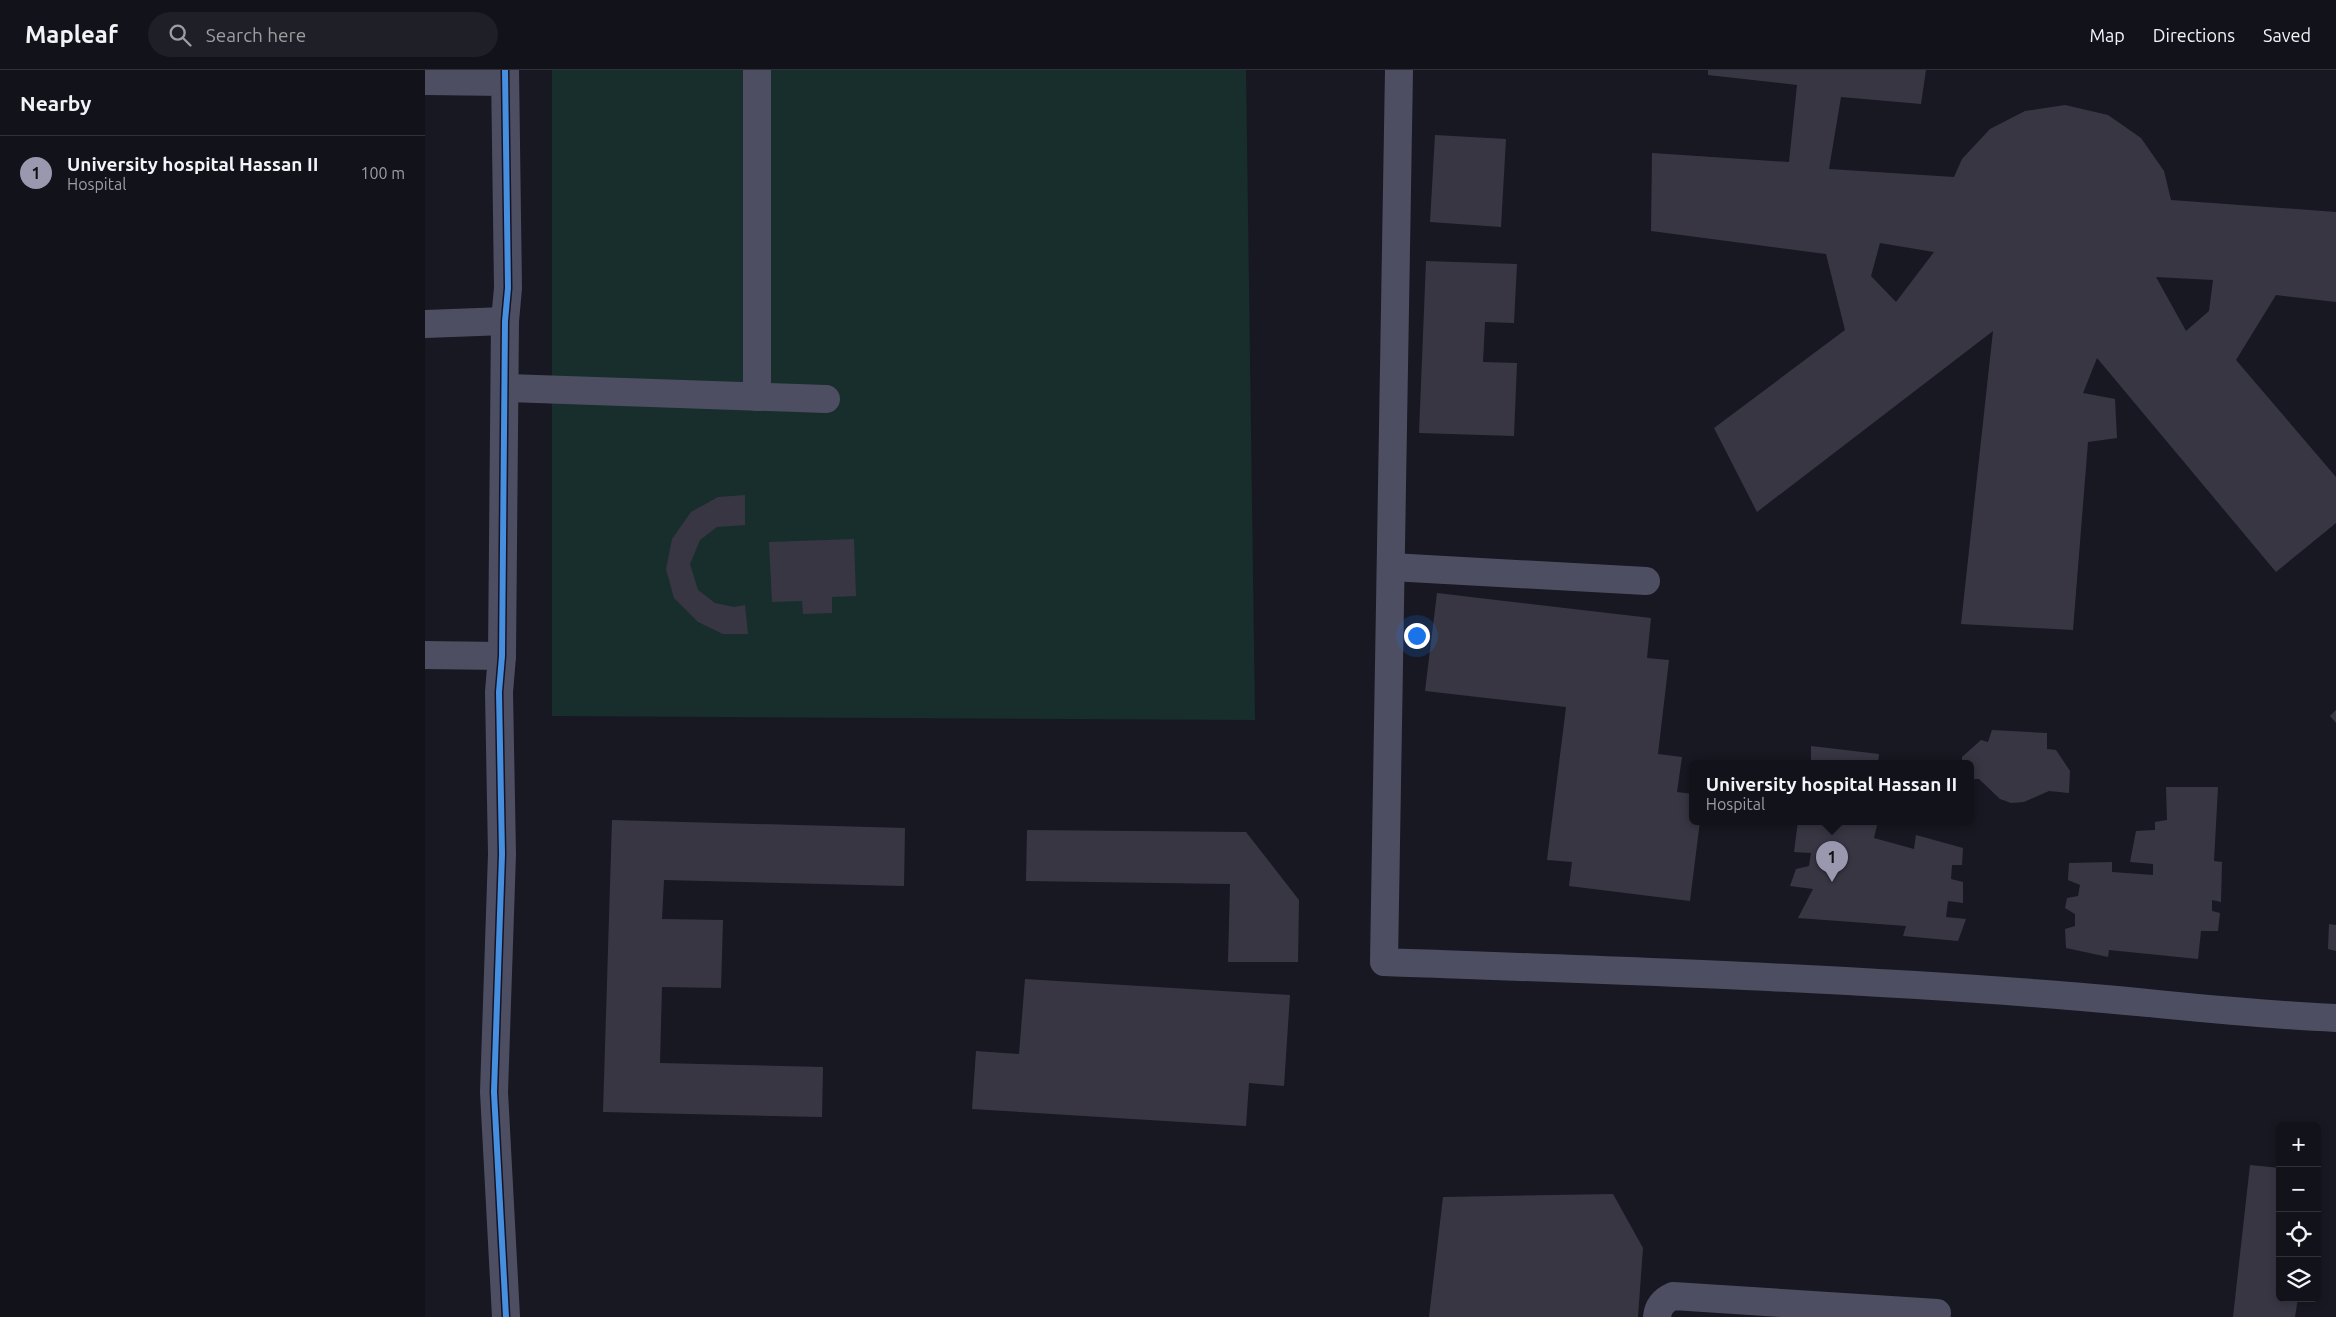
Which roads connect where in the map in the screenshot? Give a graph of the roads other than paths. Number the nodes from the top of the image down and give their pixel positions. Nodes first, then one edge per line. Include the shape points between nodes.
1 (757, 70) edge
2 (1399, 70) edge
3 (505, 76) edge
4 (425, 80) edge
5 (505, 321) junction
6 (425, 324) edge
7 (506, 388) junction
8 (757, 397) junction
9 (827, 399) dead end
10 (1391, 567) junction
11 (1646, 581) dead end
12 (425, 655) edge
13 (502, 656) junction
14 (2336, 1018) edge
15 (1937, 1313) dead end
16 (506, 1317) edge
17 (1657, 1317) edge

1 - 8 street
2 - 10 street
3 - 4 street
3 - 5 street via 508,288
5 - 6 street
5 - 7 street
7 - 8 street
7 - 13 street
8 - 9 street
10 - 11 street
10 - 14 street via 1384,962 1741,974
12 - 13 street
13 - 16 street via 499,692 502,854 494,1092
15 - 17 street via 1673,1296 1658,1309

